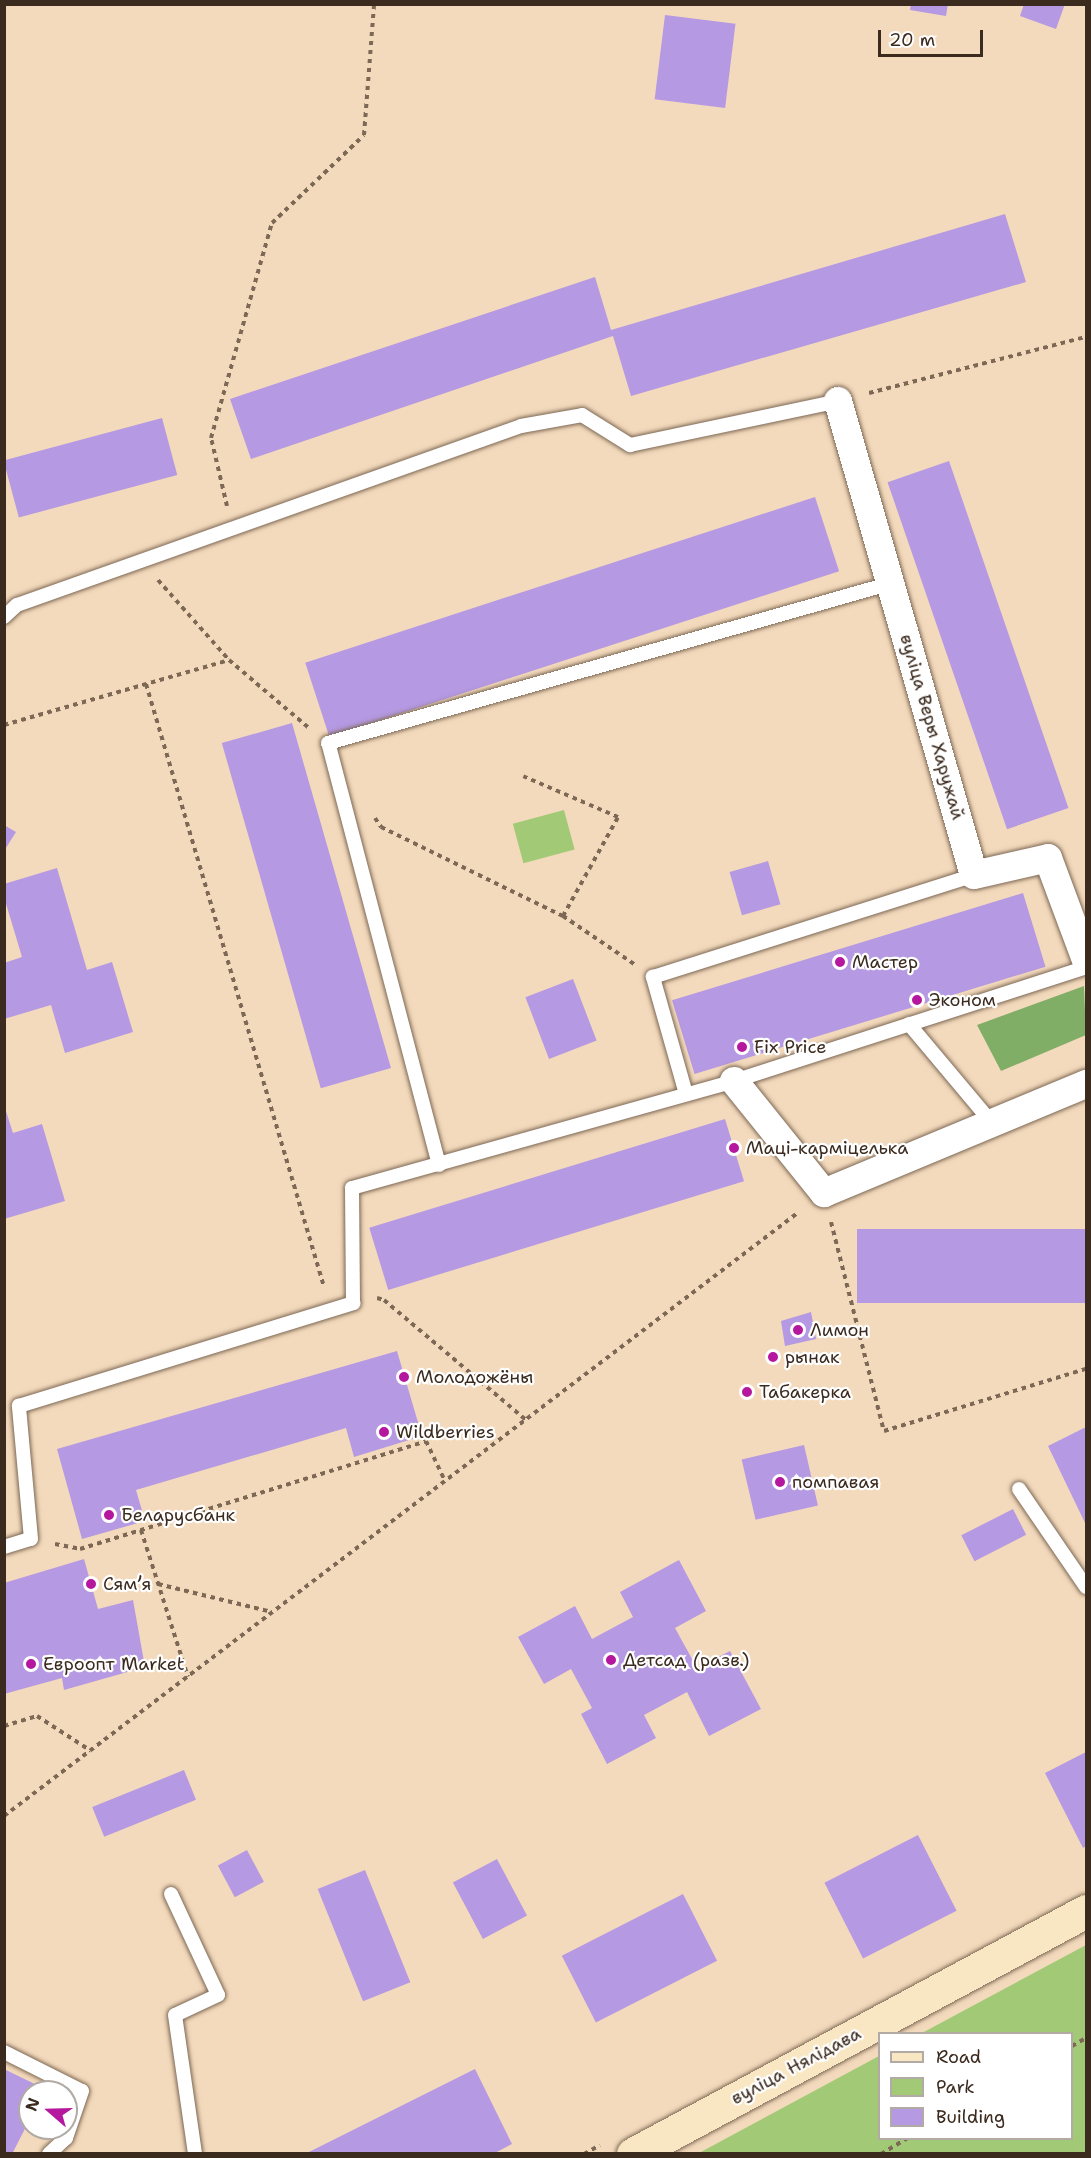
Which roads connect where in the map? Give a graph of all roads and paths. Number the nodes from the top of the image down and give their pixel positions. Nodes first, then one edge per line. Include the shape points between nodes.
1 (375, 4) edge
2 (1086, 337) edge
3 (838, 401) junction
4 (232, 528) junction
5 (141, 561) junction
6 (892, 583) junction
7 (4, 617) edge
8 (229, 660) dead end
9 (146, 684) dead end
10 (974, 876) junction
11 (563, 916) dead end
12 (1086, 960) edge
13 (1086, 967) edge
14 (653, 976) junction
15 (909, 1024) junction
16 (734, 1081) junction
17 (1086, 1084) edge
18 (686, 1094) junction
19 (992, 1123) junction
20 (439, 1165) junction
21 (824, 1193) junction
22 (353, 1292) junction
23 (331, 1310) junction
24 (1086, 1369) edge
25 (525, 1420) junction
26 (445, 1481) junction
27 (1019, 1489) dead end
28 (141, 1530) junction
29 (31, 1539) junction
30 (4, 1547) edge
31 (158, 1584) junction
32 (1086, 1587) edge
33 (273, 1612) junction
34 (188, 1677) junction
35 (4, 1726) edge
36 (91, 1751) junction
37 (4, 1816) edge
38 (171, 1894) dead end
39 (1086, 1911) edge
40 (4, 2052) edge
41 (906, 2140) edge
42 (49, 2154) edge
43 (195, 2154) edge
44 (633, 2154) edge
45 (881, 2154) edge

1 - 4 path via 364,135 272,223 211,438
2 - 3 path
3 - 4 lane via 630,445 582,415 520,426
3 - 6 street, вуліца Веры Харужай
4 - 5 lane
5 - 7 lane via 16,605
5 - 8 path
6 - 10 street, вуліца Веры Харужай
6 - 20 lane via 328,743
9 - 23 path
10 - 12 street via 1048,858
10 - 14 lane
11 - 14 path
13 - 15 lane
14 - 18 lane
15 - 16 lane
15 - 19 lane
16 - 18 lane
16 - 21 street
17 - 19 street
18 - 20 lane
19 - 21 street
20 - 22 lane via 352,1188
21 - 24 path via 884,1431
21 - 25 path
22 - 23 lane via 353,1304
22 - 25 path via 384,1300
23 - 29 lane via 19,1406
25 - 26 path
26 - 28 path via 426,1441
26 - 33 path
27 - 32 lane
28 - 29 path via 80,1549
28 - 31 path
29 - 30 lane
31 - 33 path
31 - 34 path
33 - 34 path
34 - 36 path
35 - 36 path via 37,1716
36 - 37 path
38 - 43 lane via 218,1995 175,2015
39 - 44 street, вуліца Нялідава
40 - 42 lane via 82,2091 66,2138
41 - 45 path

